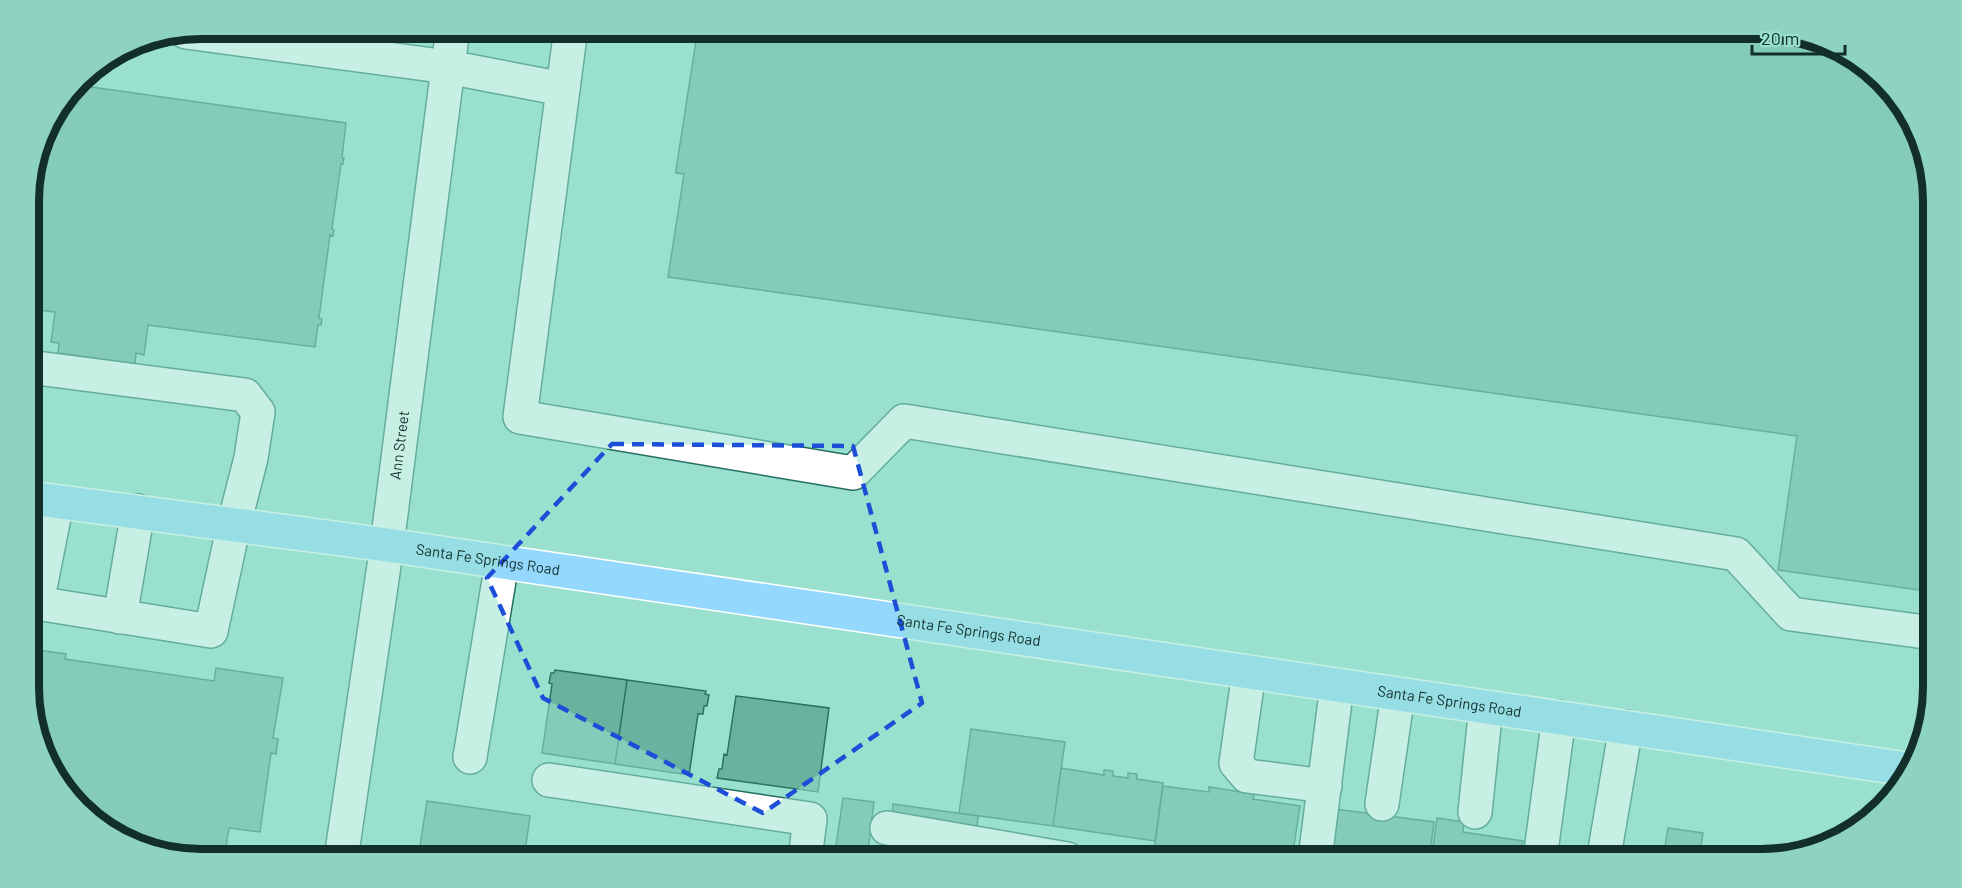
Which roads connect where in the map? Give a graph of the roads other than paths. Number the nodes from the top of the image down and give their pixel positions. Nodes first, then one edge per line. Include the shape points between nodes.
1 (316, 39) edge
2 (452, 39) edge
3 (570, 39) edge
4 (334, 40) edge
5 (448, 67) junction
6 (563, 89) junction
7 (39, 368) edge
8 (43, 500) edge
9 (138, 512) junction
10 (234, 524) junction
11 (39, 541) edge
12 (387, 545) junction
13 (502, 562) junction
14 (39, 603) edge
15 (120, 617) junction
16 (1923, 632) edge
17 (1249, 672) junction
18 (1337, 685) junction
19 (1398, 694) junction
20 (1486, 707) junction
21 (1559, 717) junction
22 (1626, 727) junction
23 (470, 757) dead end
24 (1901, 768) edge
25 (549, 780) dead end
26 (1324, 786) junction
27 (1382, 804) dead end
28 (1475, 812) dead end
29 (886, 828) dead end
30 (343, 849) edge
31 (806, 849) edge
32 (1009, 849) edge
33 (1316, 849) edge
34 (1541, 849) edge
35 (1605, 849) edge

1 - 4 street
2 - 5 street, Ann Street
3 - 6 street
4 - 5 street
5 - 6 street
5 - 12 street, Ann Street
6 - 16 street via 520,417 853,473 904,421 1736,554 1791,614
7 - 10 street via 245,395 258,412
8 - 9 main road, Santa Fe Springs Road
8 - 11 street
9 - 10 main road, Santa Fe Springs Road
9 - 15 street
10 - 12 main road, Santa Fe Springs Road
10 - 15 street via 211,631
12 - 13 main road, Santa Fe Springs Road
12 - 30 street, Ann Street
13 - 17 main road, Santa Fe Springs Road
13 - 23 street
14 - 15 street
17 - 18 main road, Santa Fe Springs Road
17 - 26 street via 1236,763 1247,777
18 - 19 main road, Santa Fe Springs Road
18 - 26 street
19 - 20 main road, Santa Fe Springs Road
19 - 27 street
20 - 21 main road, Santa Fe Springs Road
20 - 28 street
21 - 22 main road, Santa Fe Springs Road
21 - 34 street
22 - 24 main road, Santa Fe Springs Road
22 - 35 street
25 - 31 street via 810,819
26 - 33 street
29 - 32 street

